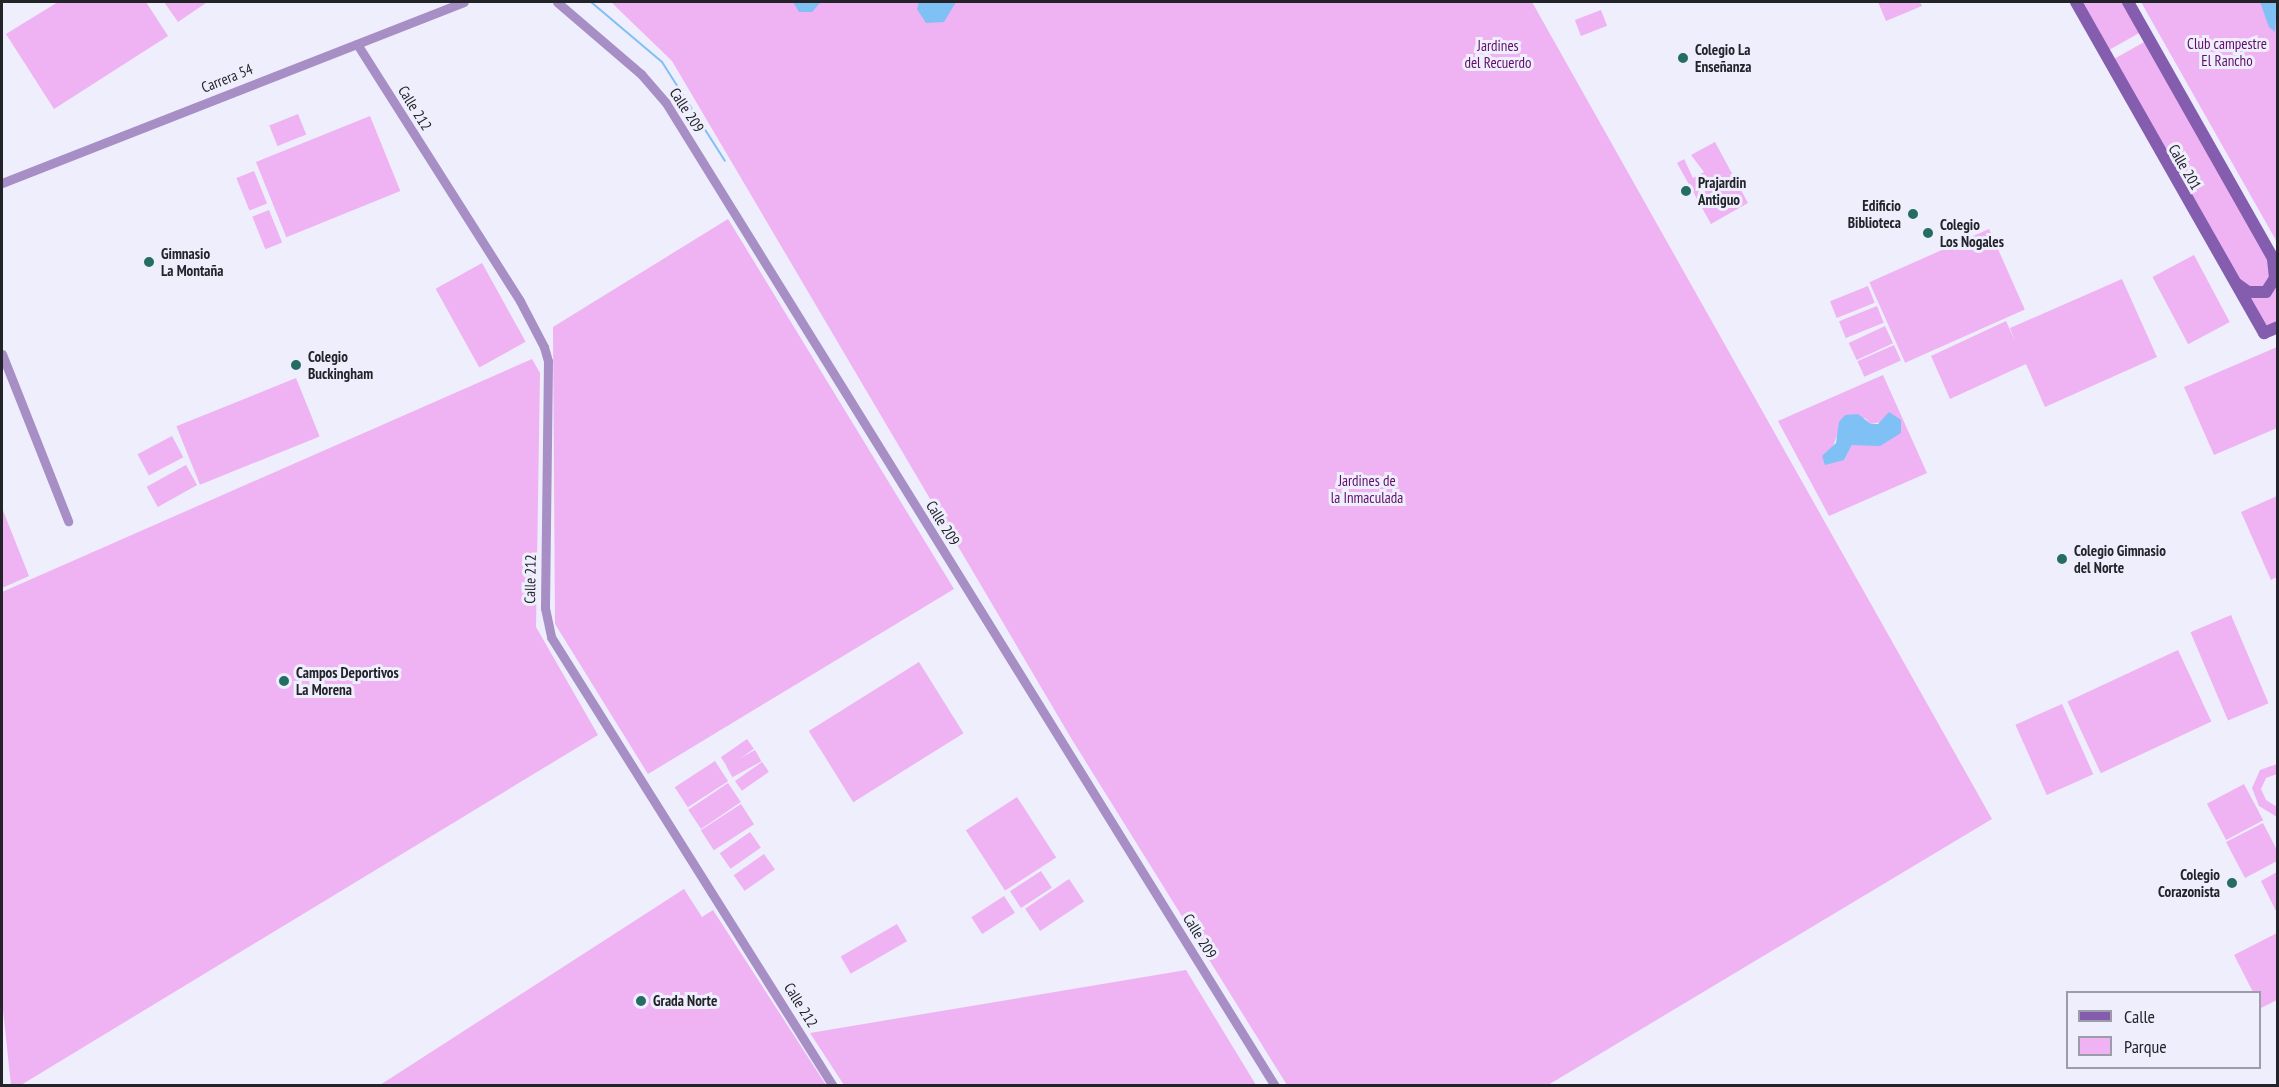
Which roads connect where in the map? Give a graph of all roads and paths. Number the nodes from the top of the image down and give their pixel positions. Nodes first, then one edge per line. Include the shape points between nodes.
1 (464, 2) edge
2 (557, 2) edge
3 (2076, 2) edge
4 (2128, 2) edge
5 (357, 44) junction
6 (2, 182) edge
7 (2275, 263) edge
8 (2232, 279) junction
9 (2277, 327) edge
10 (2, 354) edge
11 (68, 521) dead end
12 (833, 1086) edge
13 (1275, 1086) edge

1 - 5 street, Carrera 54
2 - 13 street, Calle 209 via 641,74 666,103
3 - 8 main road, Calle 201
4 - 7 main road, Calle 201
5 - 6 street, Carrera 54
5 - 12 street, Calle 212 via 520,301 544,347 548,361 545,608 551,637
7 - 8 main road via 2275,278 2266,292 2248,292
8 - 9 main road, Calle 201 via 2264,333
10 - 11 street

